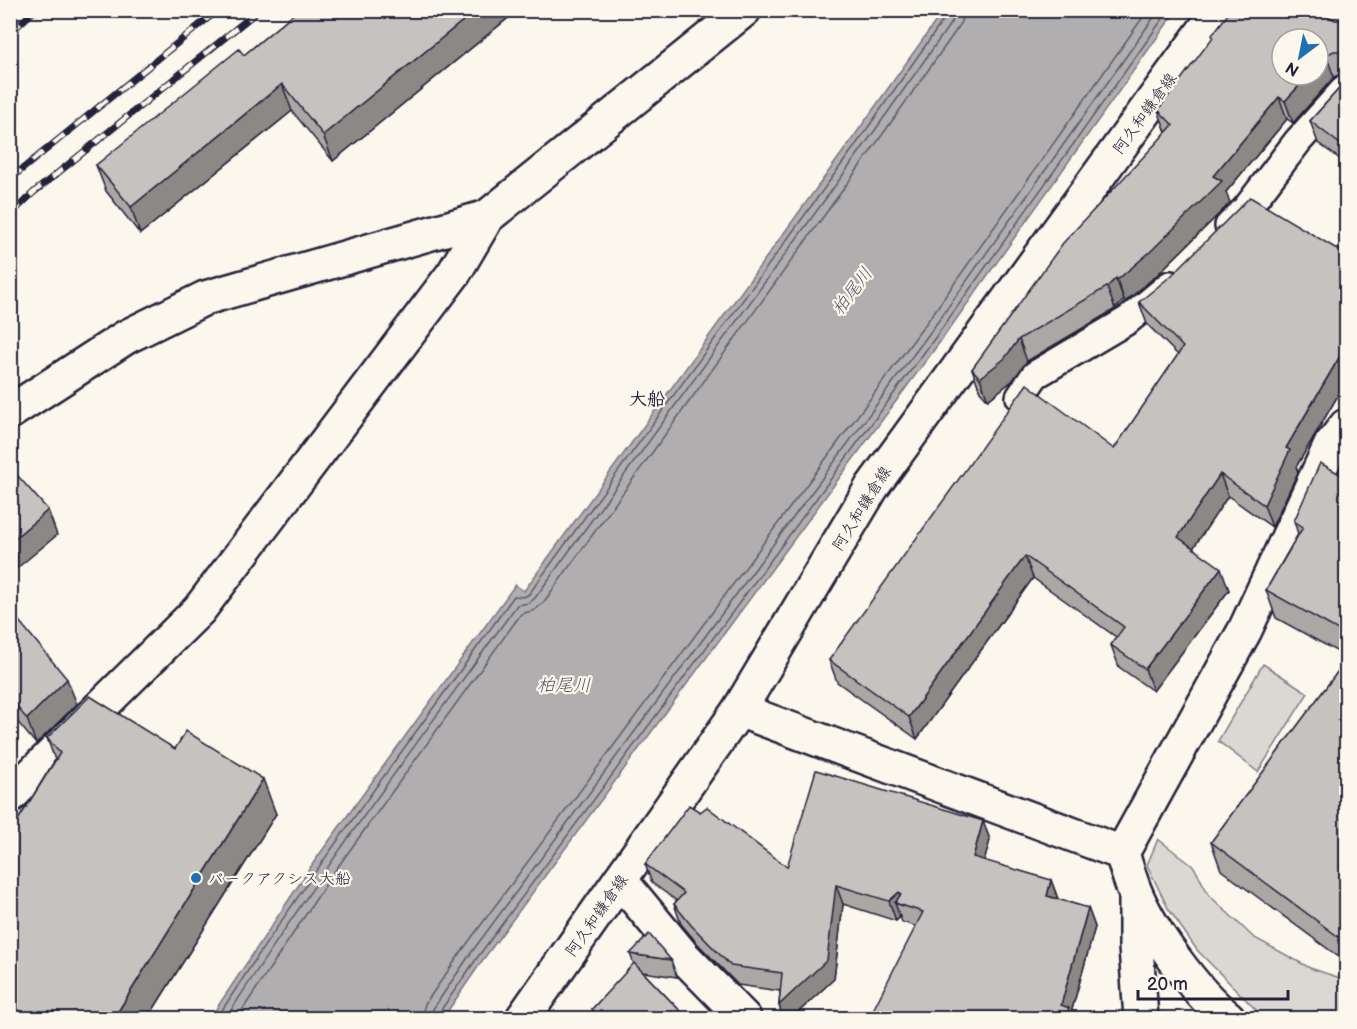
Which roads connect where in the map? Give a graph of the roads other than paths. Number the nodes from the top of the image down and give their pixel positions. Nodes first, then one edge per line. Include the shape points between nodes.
1 (744, 10) edge
2 (1219, 10) edge
3 (1328, 10) edge
4 (1347, 27) edge
5 (1347, 88) edge
6 (487, 217) junction
7 (1208, 247) edge
8 (1185, 271) edge
9 (1020, 397) edge
10 (10, 412) edge
11 (1347, 426) edge
12 (739, 710) junction
13 (10, 796) edge
14 (1122, 853) junction
15 (620, 880) junction
16 (1136, 894) junction
17 (523, 1018) edge
18 (744, 1018) edge
19 (1141, 1018) edge
20 (1228, 1018) edge

1 - 6 street
2 - 12 street, 阿久和鎌倉線 via 872,488
3 - 4 lane
5 - 7 lane via 1298,141 1247,208
6 - 10 street via 205,298 126,337
6 - 13 street via 454,273 199,610
8 - 9 lane via 1128,320 1035,375
11 - 14 street via 1331,445 1245,630
12 - 14 street
12 - 15 street, 阿久和鎌倉線
14 - 16 street
15 - 17 street, 阿久和鎌倉線
15 - 18 street via 684,957
16 - 19 street
16 - 20 street via 1170,954

